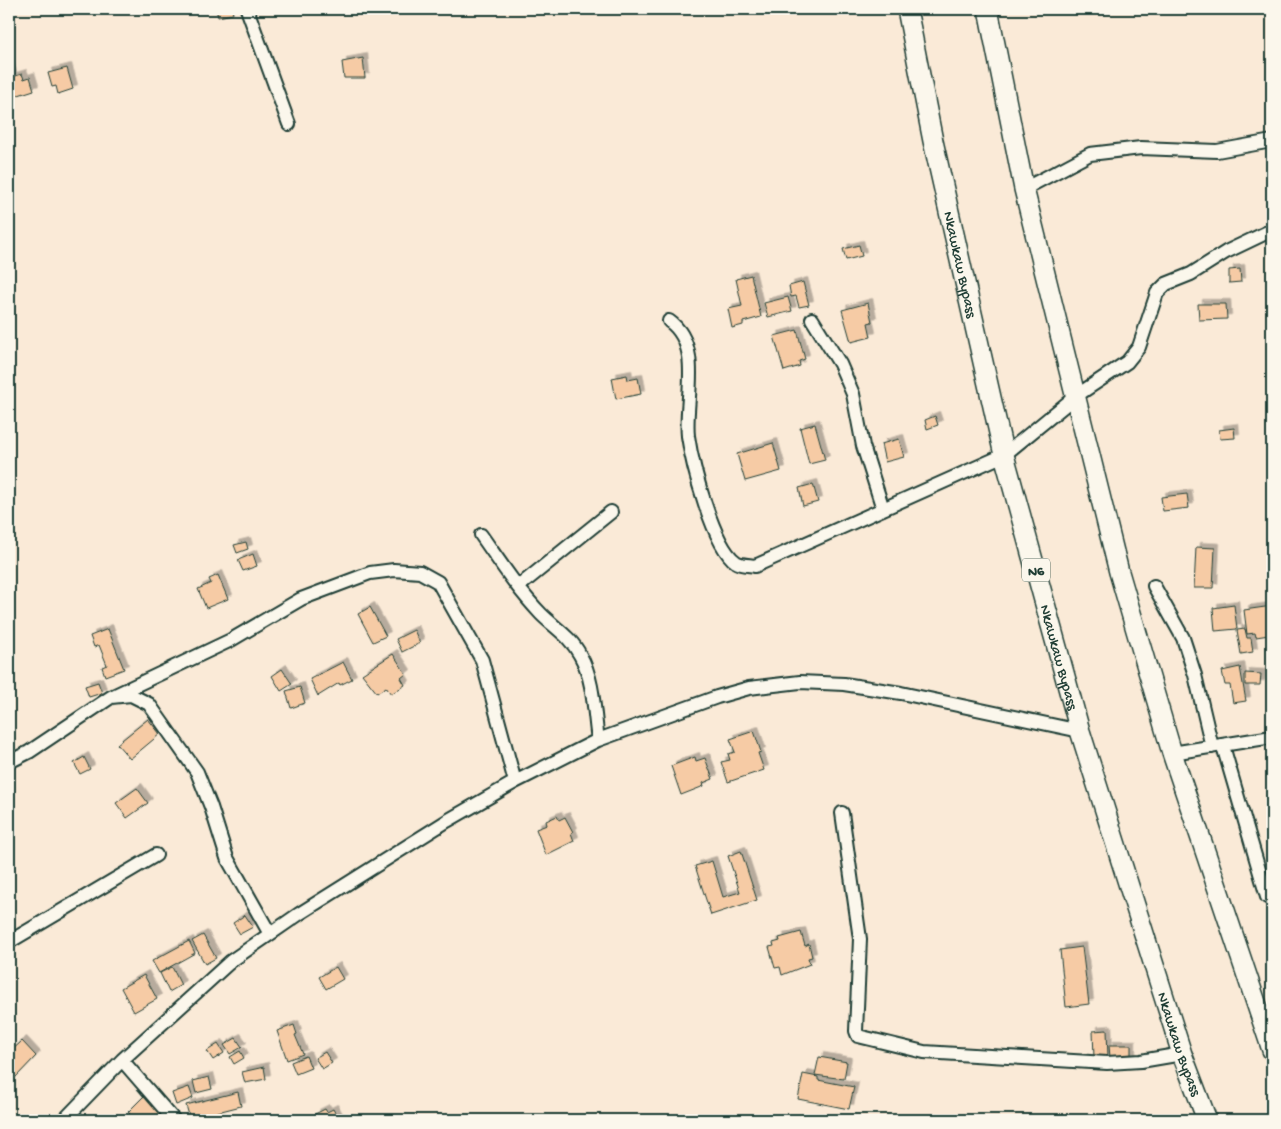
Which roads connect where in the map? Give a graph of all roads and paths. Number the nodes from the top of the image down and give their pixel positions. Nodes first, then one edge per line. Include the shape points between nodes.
1 (247, 9) edge
2 (908, 9) edge
3 (988, 9) edge
4 (289, 124) dead end
5 (1272, 141) edge
6 (1024, 189) junction
7 (1272, 230) edge
8 (812, 319) dead end
9 (669, 321) dead end
10 (1076, 396) junction
11 (1004, 455) junction
12 (883, 509) junction
13 (611, 512) dead end
14 (481, 535) dead end
15 (1154, 586) dead end
16 (518, 587) junction
17 (111, 697) junction
18 (1080, 731) junction
19 (1272, 736) edge
20 (598, 740) junction
21 (1218, 747) junction
22 (1172, 752) junction
23 (9, 762) edge
24 (515, 782) junction
25 (842, 813) dead end
26 (156, 855) dead end
27 (1268, 897) dead end
28 (270, 934) junction
29 (9, 942) edge
30 (1272, 1050) edge
31 (1182, 1054) junction
32 (122, 1060) junction
33 (67, 1119) edge
34 (174, 1120) edge
35 (1207, 1120) edge

1 - 4 street
2 - 11 highway, Nkawkaw Bypass / N6 via 933,141
3 - 6 highway
5 - 6 street via 1216,151 1141,148 1090,154
6 - 10 highway
7 - 10 street via 1166,284 1157,293 1139,346 1128,362
8 - 12 street via 840,364 853,394 863,446
9 - 12 street via 689,354 688,434 694,464 711,523 727,553 737,563 754,566
10 - 11 street
10 - 22 highway via 1119,572
11 - 12 street
11 - 18 highway, Nkawkaw Bypass / N6
13 - 16 street
14 - 16 street
15 - 21 street via 1183,638
16 - 20 street via 570,640 581,656
17 - 23 street
17 - 24 street via 231,640 301,599 370,573 394,570 420,572 438,582 482,660
17 - 28 street via 131,695 149,704 197,772 227,858
18 - 20 street via 901,692 800,682 725,694
18 - 31 highway, Nkawkaw Bypass / N6
19 - 21 street
20 - 24 street
21 - 22 street
21 - 27 street
22 - 30 highway
24 - 28 street via 447,821
25 - 31 street via 860,940 858,1036 924,1052 1107,1064 1141,1062
26 - 29 street
28 - 32 street via 231,961
31 - 35 highway, Nkawkaw Bypass / N6
32 - 33 street
32 - 34 street

